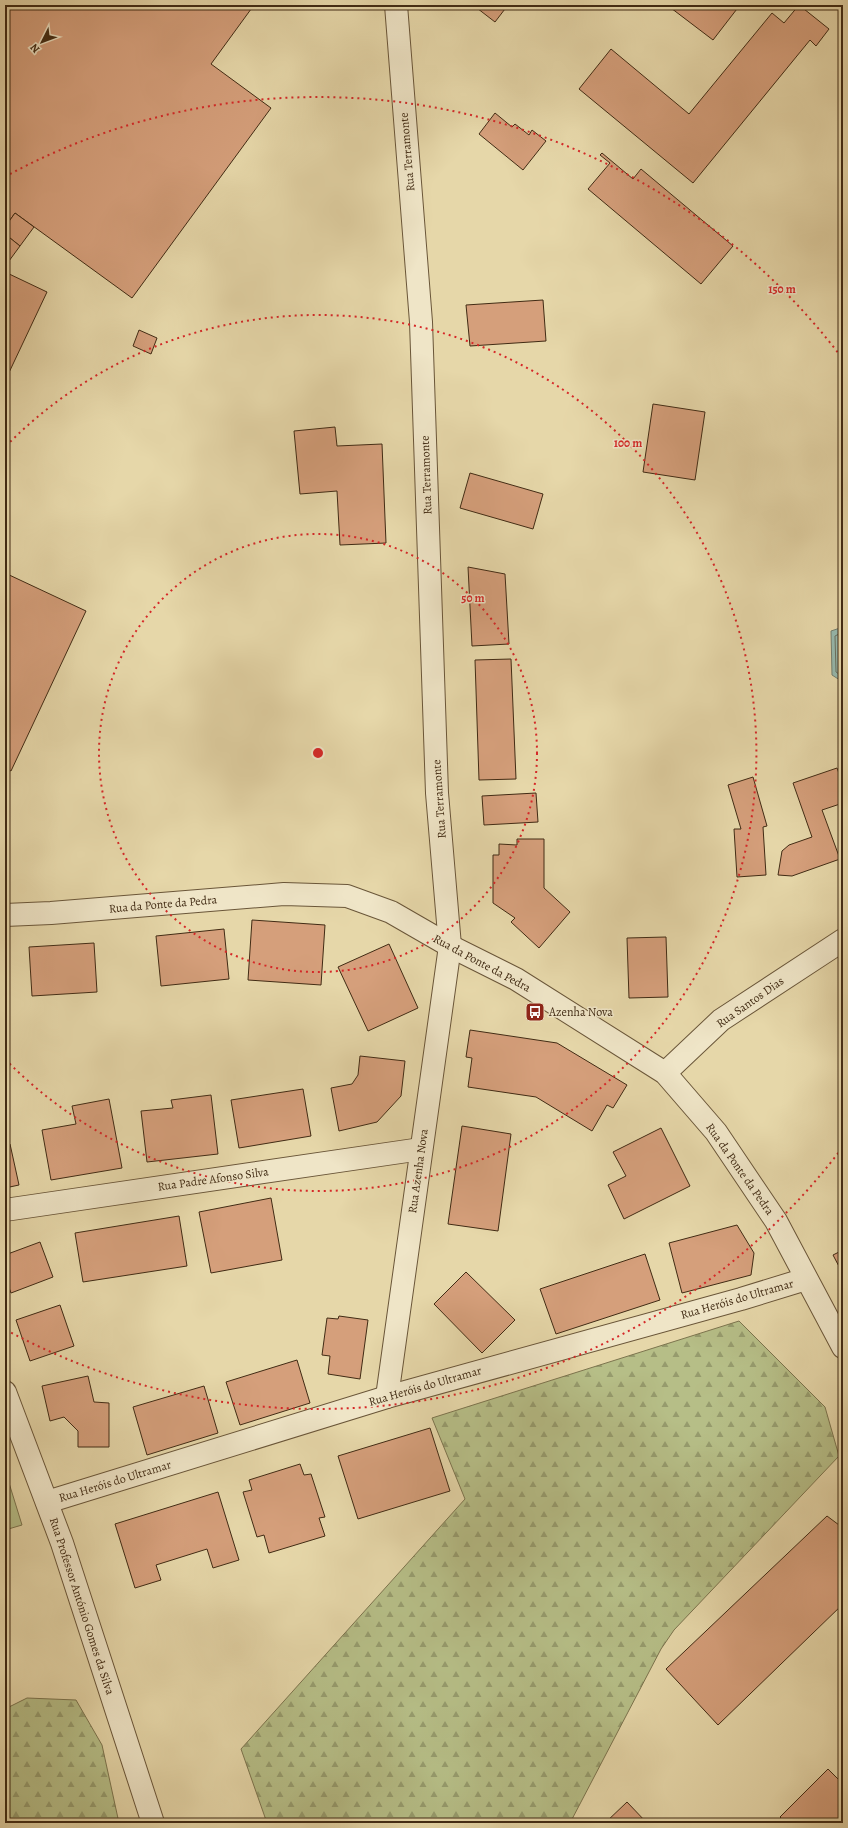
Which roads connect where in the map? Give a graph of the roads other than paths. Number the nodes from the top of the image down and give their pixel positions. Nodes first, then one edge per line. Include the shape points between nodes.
1 (396, 5) edge
2 (5, 915) edge
3 (843, 940) edge
4 (450, 946) junction
5 (665, 1073) junction
6 (420, 1149) junction
7 (5, 1210) edge
8 (806, 1279) junction
9 (843, 1347) edge
10 (5, 1392) edge
11 (387, 1397) junction
12 (47, 1502) junction
13 (153, 1823) edge

1 - 4 street, Rua Terramonte via 420,322 437,793
2 - 4 street, Rua da Ponte da Pedra via 284,894 347,896 391,912
3 - 5 street, Rua Santos Dias via 721,1020
4 - 5 street, Rua da Ponte da Pedra via 516,979
4 - 6 street, Rua Azenha Nova
5 - 8 street, Rua da Ponte da Pedra via 716,1132 776,1221
6 - 7 street, Rua Padre Afonso Silva
6 - 11 street, Rua Azenha Nova
8 - 9 street, Rua da Ponte da Pedra
8 - 11 street, Rua Heróis do Ultramar
10 - 12 street, Rua Professor António Gomes da Silva
11 - 12 street, Rua Heróis do Ultramar
12 - 13 street, Rua Professor António Gomes da Silva

